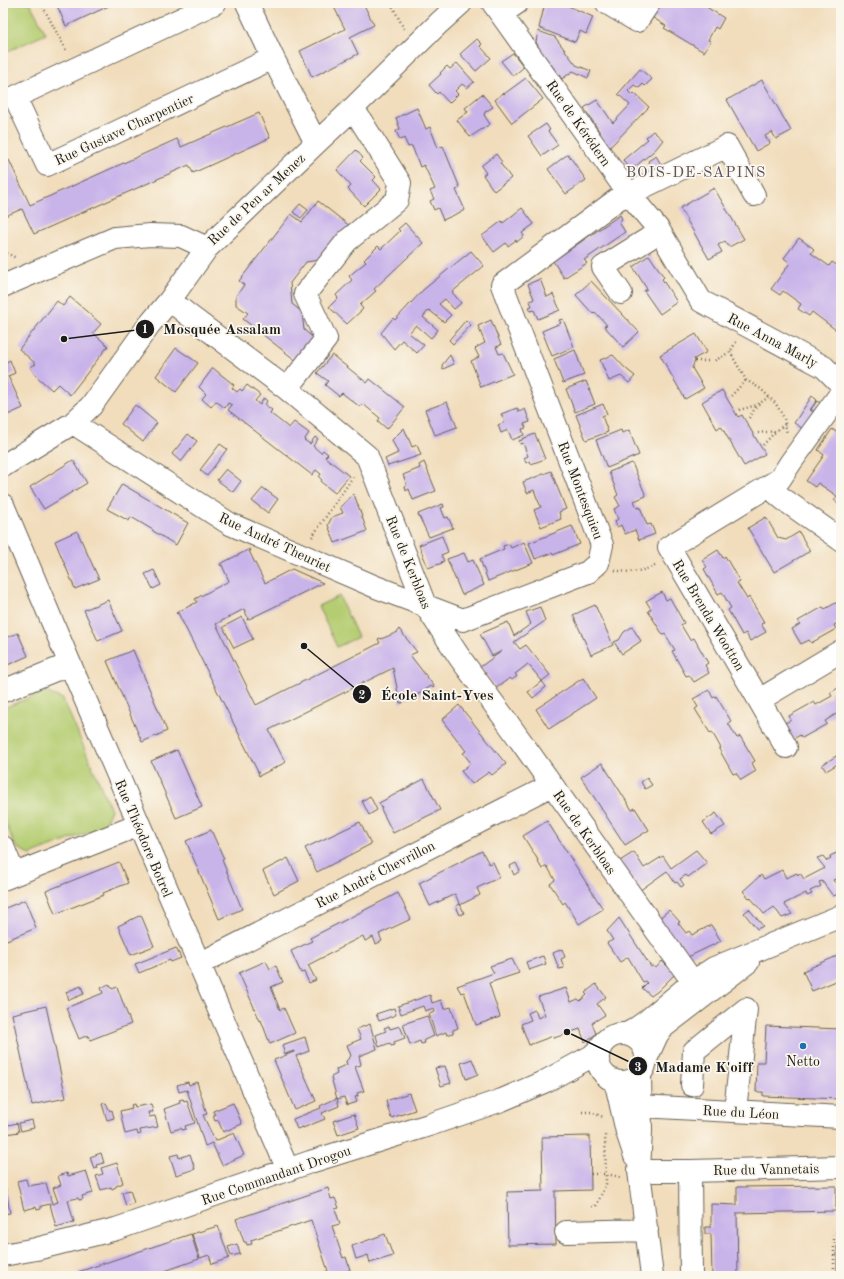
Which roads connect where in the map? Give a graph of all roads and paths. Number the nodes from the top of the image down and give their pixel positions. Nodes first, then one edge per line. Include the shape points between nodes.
1 (41, 3) edge
2 (216, 3) edge
3 (247, 3) edge
4 (391, 3) edge
5 (461, 3) edge
6 (607, 3) edge
7 (649, 3) edge
8 (504, 7) edge
9 (413, 48) junction
10 (273, 58) junction
11 (75, 69) junction
12 (353, 108) junction
13 (316, 143) junction
14 (629, 194) junction
15 (754, 195) dead end
16 (659, 230) junction
17 (207, 248) junction
18 (3, 286) edge
19 (621, 293) dead end
20 (170, 300) junction
21 (701, 301) joint
22 (747, 326) junction
23 (730, 352) junction
24 (695, 360) dead end
25 (746, 380) junction
26 (841, 384) edge
27 (287, 389) junction
28 (841, 393) edge
29 (731, 396) dead end
30 (769, 396) junction
31 (757, 405) junction
32 (739, 410) dead end
33 (749, 418) dead end
34 (73, 423) junction
35 (785, 424) junction
36 (776, 431) junction
37 (758, 433) dead end
38 (763, 445) dead end
39 (367, 456) junction
40 (791, 462) junction
41 (3, 466) edge
42 (768, 486) junction
43 (3, 505) edge
44 (841, 540) edge
45 (300, 554) junction
46 (674, 555) junction
47 (598, 563) junction
48 (425, 605) junction
49 (841, 651) edge
50 (70, 664) junction
51 (3, 691) edge
52 (760, 700) junction
53 (786, 748) dead end
54 (552, 785) junction
55 (139, 825) junction
56 (3, 847) edge
57 (9, 876) edge
58 (841, 916) edge
59 (768, 947) junction
60 (198, 964) junction
61 (693, 982) junction
62 (626, 1034) junction
63 (600, 1048) junction
64 (644, 1066) junction
65 (608, 1075) junction
66 (546, 1081) junction
67 (692, 1085) dead end
68 (641, 1106) junction
69 (735, 1111) junction
70 (582, 1112) dead end
71 (841, 1117) edge
72 (604, 1118) dead end
73 (605, 1132) dead end
74 (841, 1167) edge
75 (288, 1170) junction
76 (690, 1171) junction
77 (591, 1174) dead end
78 (606, 1174) junction
79 (631, 1174) junction
80 (592, 1206) dead end
81 (841, 1229) edge
82 (647, 1230) junction
83 (566, 1232) dead end
84 (3, 1255) edge
85 (652, 1276) edge
86 (691, 1276) edge
87 (834, 1276) edge

1 - 11 path
2 - 11 street, Rue Gustave Charpentier
3 - 10 street
4 - 9 path
5 - 9 street, Rue de Pen ar Menez
6 - 7 street via 637,21
8 - 14 street, Rue de Kérédern
9 - 12 street, Rue de Pen ar Menez
10 - 11 street, Rue Gustave Charpentier via 47,165 15,97
10 - 13 street
12 - 13 street, Rue de Pen ar Menez
12 - 27 street via 400,183 397,200 347,241 306,294 326,339
13 - 17 street, Rue de Pen ar Menez
14 - 15 street via 727,146
14 - 16 street, Rue de Kérédern
14 - 47 street, Rue Montesquieu via 502,286 602,545
16 - 19 street via 603,267
16 - 21 street, Rue de Kérédern
17 - 18 street, Rue de Pen ar Menez via 181,236 115,238
17 - 20 street
20 - 27 street, Rue de Kerbloas
20 - 34 street via 91,406
21 - 22 street, Rue Anna Marly
22 - 23 path
22 - 26 street, Rue Anna Marly via 824,367
23 - 24 path via 714,361
23 - 25 path
25 - 29 path
25 - 30 path
27 - 39 street, Rue de Kerbloas
28 - 40 street, Rue Brenda Wootton
30 - 31 path
30 - 35 path via 784,418
31 - 32 path
31 - 33 path
34 - 41 street
34 - 45 street, Rue André Theuriet via 230,524
35 - 36 path
35 - 40 path
36 - 37 path
36 - 38 path
39 - 45 path
39 - 48 street, Rue de Kerbloas
40 - 42 street, Rue Brenda Wootton via 780,479
42 - 44 street
42 - 46 street, Rue Brenda Wootton via 669,547
43 - 50 street, Rue Théodore Botrel
45 - 48 street, Rue André Theuriet
46 - 47 path via 637,572 617,571
46 - 52 street, Rue Brenda Wootton
47 - 48 street via 588,572 463,620
48 - 54 street, Rue de Kerbloas
49 - 52 street
50 - 51 street
50 - 55 street, Rue Théodore Botrel
52 - 53 street, Rue Brenda Wootton
54 - 60 street, Rue André Chevrillon
54 - 61 street, Rue de Kerbloas
55 - 57 street
55 - 60 street, Rue Théodore Botrel
56 - 57 street
58 - 59 street
59 - 61 street via 714,968
59 - 64 street via 662,1028
60 - 75 street, Rue Théodore Botrel
61 - 62 street via 648,1020
62 - 63 street via 611,1037
62 - 64 street via 636,1038 644,1046
63 - 65 street via 598,1060
63 - 66 street, Rue Commandant Drogou via 592,1056
64 - 65 street via 635,1079 628,1082 620,1082
64 - 68 street
65 - 66 street, Rue Commandant Drogou
65 - 79 street via 617,1088 627,1132
66 - 75 street, Rue Commandant Drogou via 502,1100
67 - 69 street via 694,1051 746,1009
68 - 69 street, Rue du Léon
68 - 79 street
69 - 71 street, Rue du Léon
70 - 72 path via 591,1112
73 - 78 path
74 - 76 street, Rue du Vannetais
75 - 84 street, Rue Commandant Drogou via 116,1229
76 - 79 street, Rue du Vannetais
76 - 86 street
77 - 78 path
78 - 79 path
78 - 80 path via 606,1184 596,1206
79 - 82 street
81 - 87 path via 834,1234
82 - 83 street
82 - 85 street

